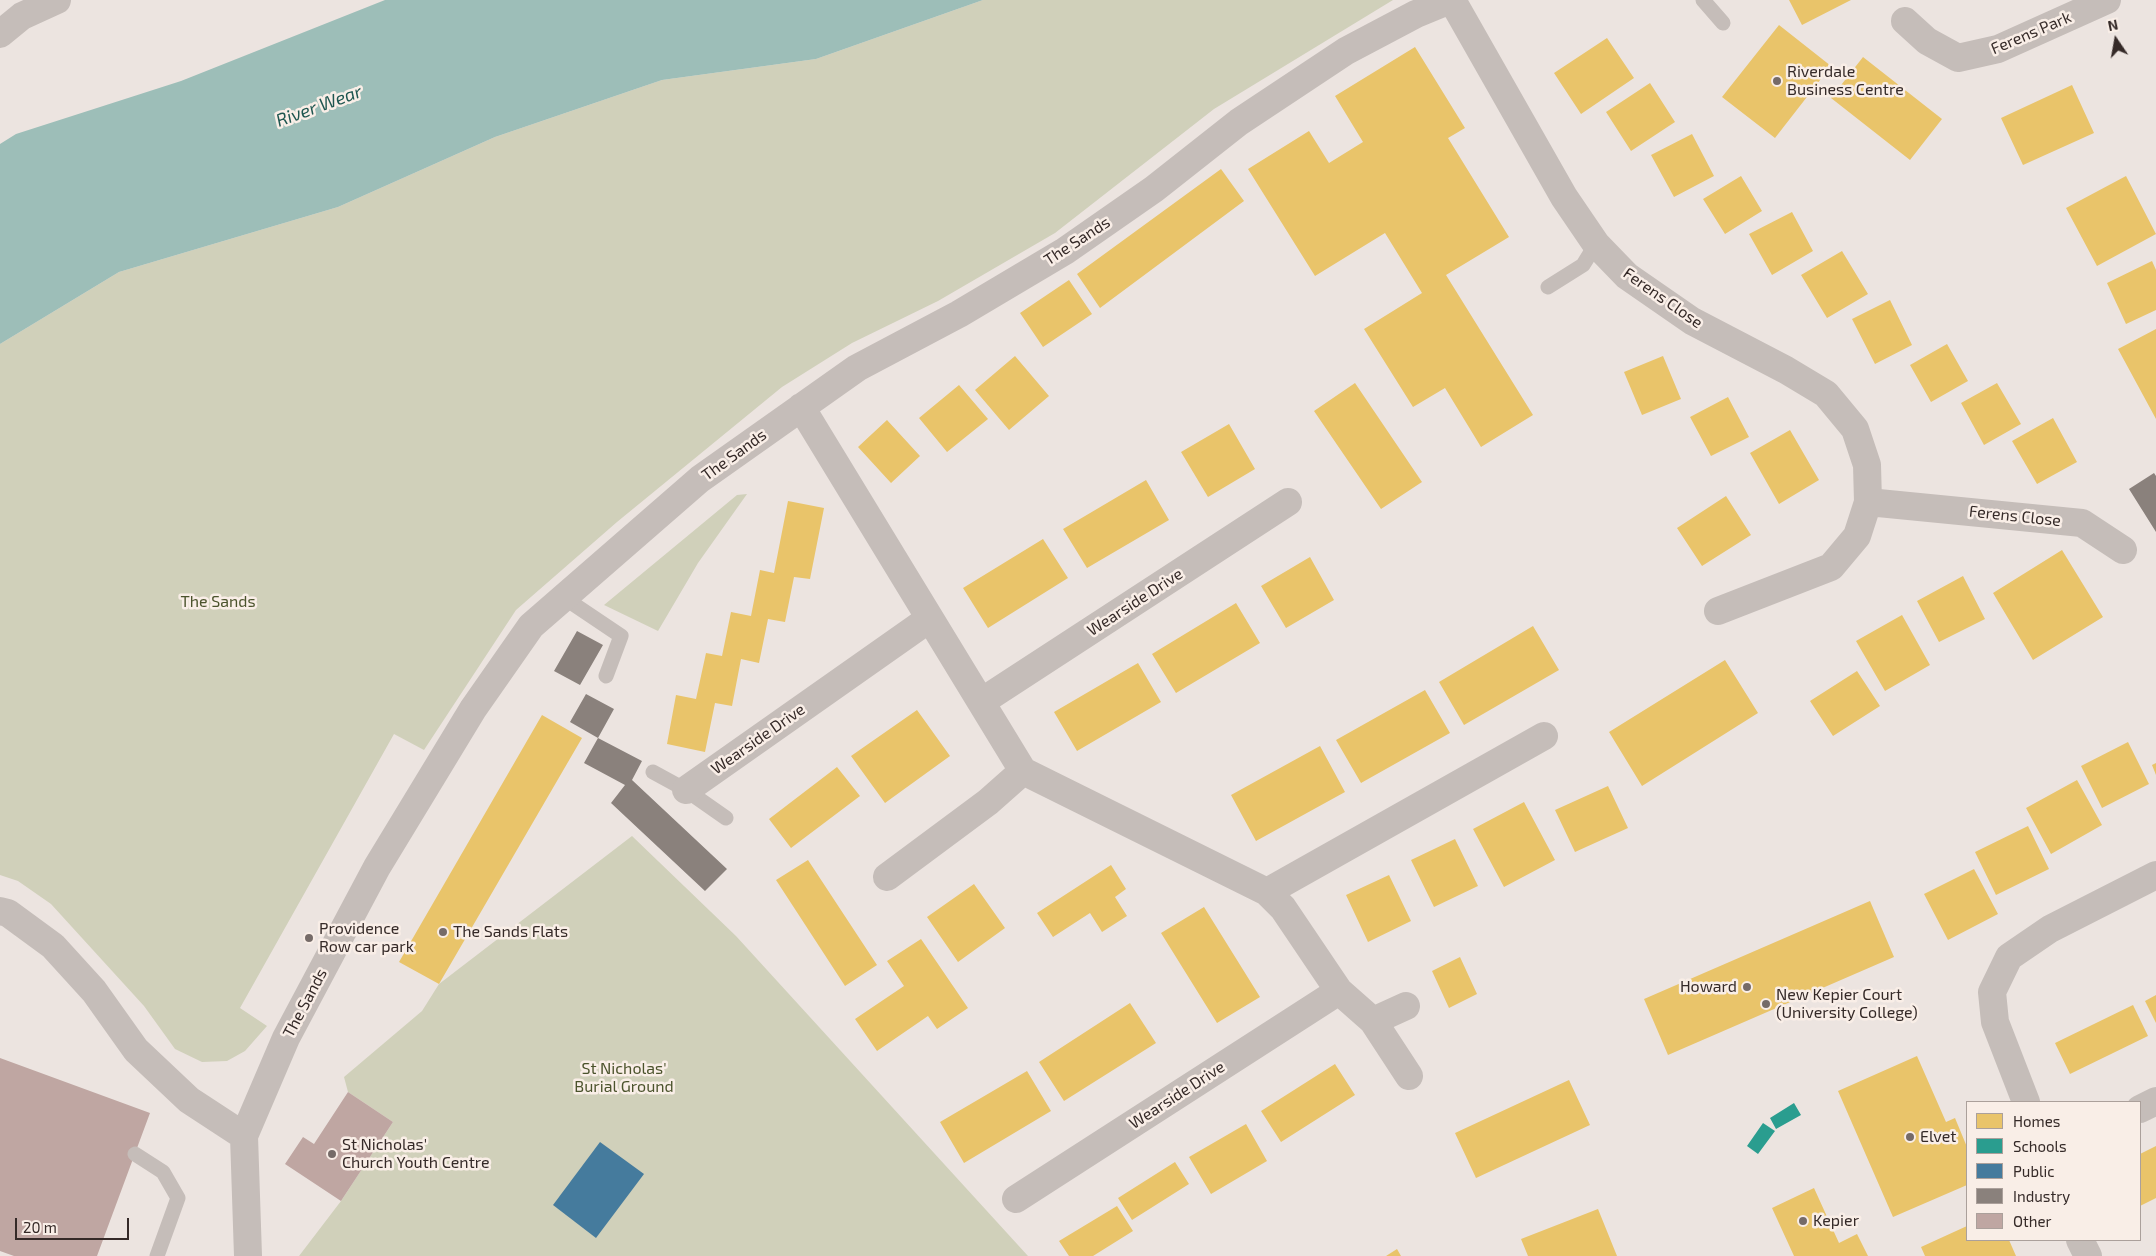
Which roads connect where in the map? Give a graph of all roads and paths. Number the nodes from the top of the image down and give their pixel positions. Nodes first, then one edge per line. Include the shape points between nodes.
1 (57, 0) edge
2 (1451, 0) edge
3 (1703, 0) edge
4 (2107, 0) edge
5 (21, 8) edge
6 (1905, 21) dead end
7 (1723, 24) dead end
8 (0, 34) edge
9 (1596, 244) junction
10 (1548, 287) dead end
11 (801, 407) junction
12 (1288, 502) dead end
13 (1868, 502) junction
14 (2123, 550) dead end
15 (563, 597) junction
16 (1718, 611) dead end
17 (929, 619) junction
18 (606, 676) dead end
19 (981, 702) junction
20 (1544, 736) dead end
21 (1023, 771) junction
22 (653, 772) dead end
23 (686, 790) junction
24 (726, 818) dead end
25 (2156, 875) edge
26 (887, 877) dead end
27 (1267, 892) junction
28 (0, 911) edge
29 (1339, 991) junction
30 (1406, 1006) dead end
31 (1373, 1021) junction
32 (1409, 1076) dead end
33 (2026, 1101) edge
34 (2156, 1102) edge
35 (2141, 1109) edge
36 (244, 1136) junction
37 (135, 1154) dead end
38 (1016, 1198) dead end
39 (2080, 1241) edge
40 (157, 1256) edge
41 (248, 1256) edge
42 (2088, 1256) edge

1 - 5 street
2 - 9 street, Ferens Close via 1564,197
2 - 11 street, The Sands via 1416,14 1346,51 1239,122 1154,189 1065,251 959,314 857,368
3 - 7 lane
4 - 6 street, Ferens Park via 1998,49 1958,58 1928,41
5 - 8 street
9 - 10 lane via 1583,265
9 - 13 street, Ferens Close via 1627,276 1692,322 1826,394 1855,429 1867,465
11 - 15 street, The Sands via 700,479
11 - 17 street
12 - 19 street, Wearside Drive
13 - 14 street, Ferens Close via 2082,523
13 - 16 street, Ferens Close via 1857,536 1831,567
15 - 18 lane via 621,636
15 - 36 street, The Sands via 531,626 474,709 378,867 286,1038
17 - 19 street
17 - 23 street, Wearside Drive
19 - 21 street
20 - 27 street
21 - 26 street via 988,802
21 - 27 street
22 - 23 lane
23 - 24 lane
25 - 33 street via 2050,929 2009,958 1992,992 1995,1022
27 - 29 street via 1283,908
28 - 36 street via 8,913 53,946 94,991 136,1050 189,1100
29 - 31 street
29 - 38 street, Wearside Drive
30 - 31 street
31 - 32 street
34 - 35 street
36 - 41 street
37 - 40 lane via 163,1172 178,1198
39 - 42 street

